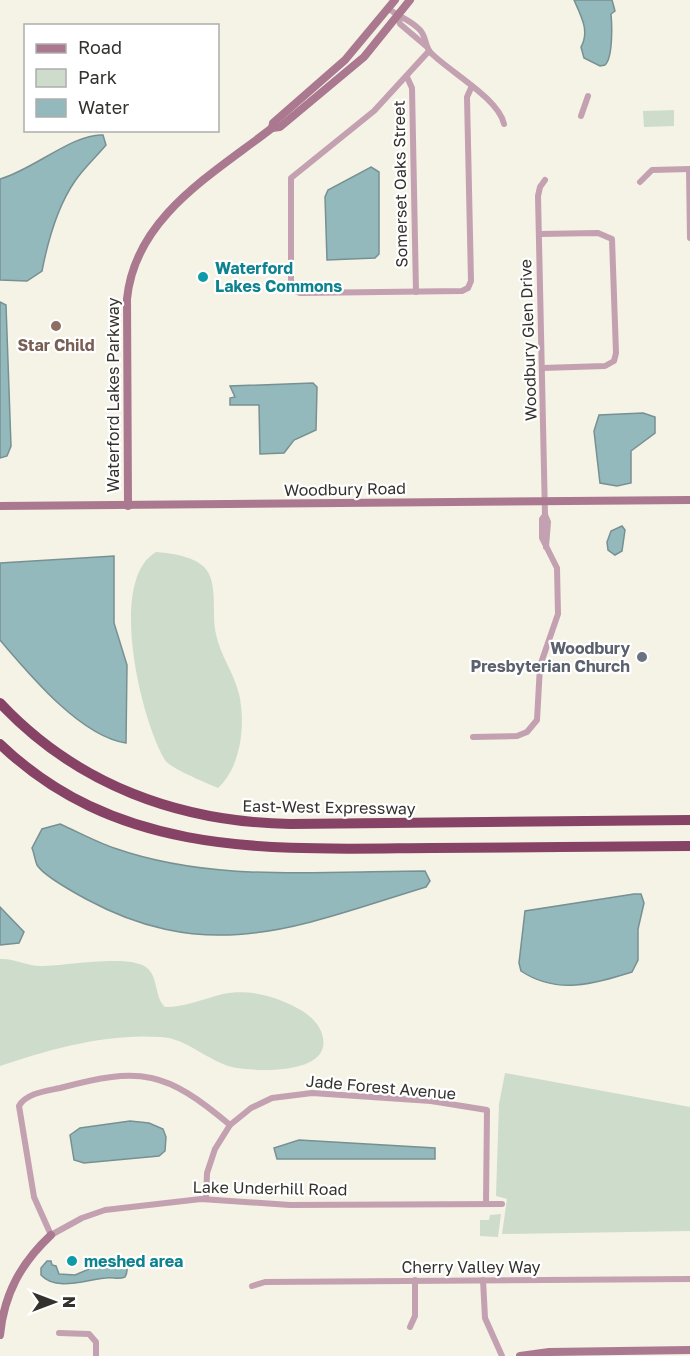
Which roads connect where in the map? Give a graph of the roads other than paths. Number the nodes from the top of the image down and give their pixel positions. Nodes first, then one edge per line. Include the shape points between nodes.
1 (395, 0) edge
2 (410, 0) edge
3 (389, 9) junction
4 (398, 17) junction
5 (428, 49) junction
6 (407, 77) junction
7 (471, 88) junction
8 (588, 96) dead end
9 (581, 116) dead end
10 (504, 124) dead end
11 (272, 128) junction
12 (689, 169) edge
13 (545, 180) dead end
14 (640, 182) dead end
15 (539, 234) junction
16 (690, 238) edge
17 (416, 292) junction
18 (542, 368) junction
19 (690, 500) edge
20 (545, 501) junction
21 (0, 506) edge
22 (128, 506) junction
23 (0, 704) edge
24 (473, 737) dead end
25 (0, 744) edge
26 (690, 820) edge
27 (690, 846) edge
28 (230, 1125) junction
29 (206, 1199) junction
30 (486, 1204) junction
31 (502, 1204) dead end
32 (51, 1235) junction
33 (690, 1279) edge
34 (415, 1280) junction
35 (483, 1280) junction
36 (252, 1286) dead end
37 (410, 1327) dead end
38 (58, 1333) dead end
39 (0, 1335) edge
40 (685, 1352) edge
41 (96, 1356) edge
42 (502, 1356) edge
43 (520, 1356) edge

1 - 3 street, Waterford Lakes Parkway
2 - 4 street, Waterford Lakes Parkway
3 - 4 street
3 - 11 street, Waterford Lakes Parkway via 345,60
4 - 5 street via 406,17 421,31
4 - 11 street, Waterford Lakes Parkway via 358,63 280,127
5 - 6 street
5 - 7 street
6 - 17 street, Somerset Oaks Street via 412,88
6 - 17 street via 368,117 291,178 291,284 299,293
7 - 10 street via 497,108
7 - 17 street via 467,97 470,284 462,291
8 - 9 street
11 - 22 street, Waterford Lakes Parkway via 172,207 151,231 137,257 127,299
12 - 14 street via 652,170
12 - 16 street
13 - 15 street, Woodbury Glen Drive via 539,191
15 - 18 street, Woodbury Glen Drive
15 - 18 street via 598,232 612,239 616,341 615,359 609,365
18 - 20 street, Woodbury Glen Drive
19 - 20 street, Woodbury Road
20 - 22 street, Woodbury Road
20 - 24 street, Woodbury Glen Drive via 542,538 558,572 558,614 540,666 537,720 527,732 517,736
21 - 22 street, Woodbury Road
23 - 26 highway, East-West Expressway via 43,743 99,779 159,805 224,820 290,824
25 - 27 highway via 44,780 111,816 170,836 206,842 244,847 323,848
28 - 29 street, Jade Forest Avenue via 215,1149 207,1173
28 - 30 street, Jade Forest Avenue via 261,1103 302,1093 425,1101 487,1110
28 - 32 street via 186,1090 137,1075 98,1077 24,1099 19,1113 33,1192
29 - 30 street, Lake Underhill Road via 290,1205
29 - 32 street, Lake Underhill Road via 105,1210
30 - 31 street, Lake Underhill Road
32 - 39 street, Lake Underhill Road via 15,1278 5,1303
33 - 35 street, Cherry Valley Way
34 - 35 street, Cherry Valley Way
34 - 36 street, Cherry Valley Way via 265,1282
34 - 37 street via 415,1316
35 - 42 street via 485,1318
38 - 41 street via 89,1334 96,1342
40 - 43 street via 549,1352

